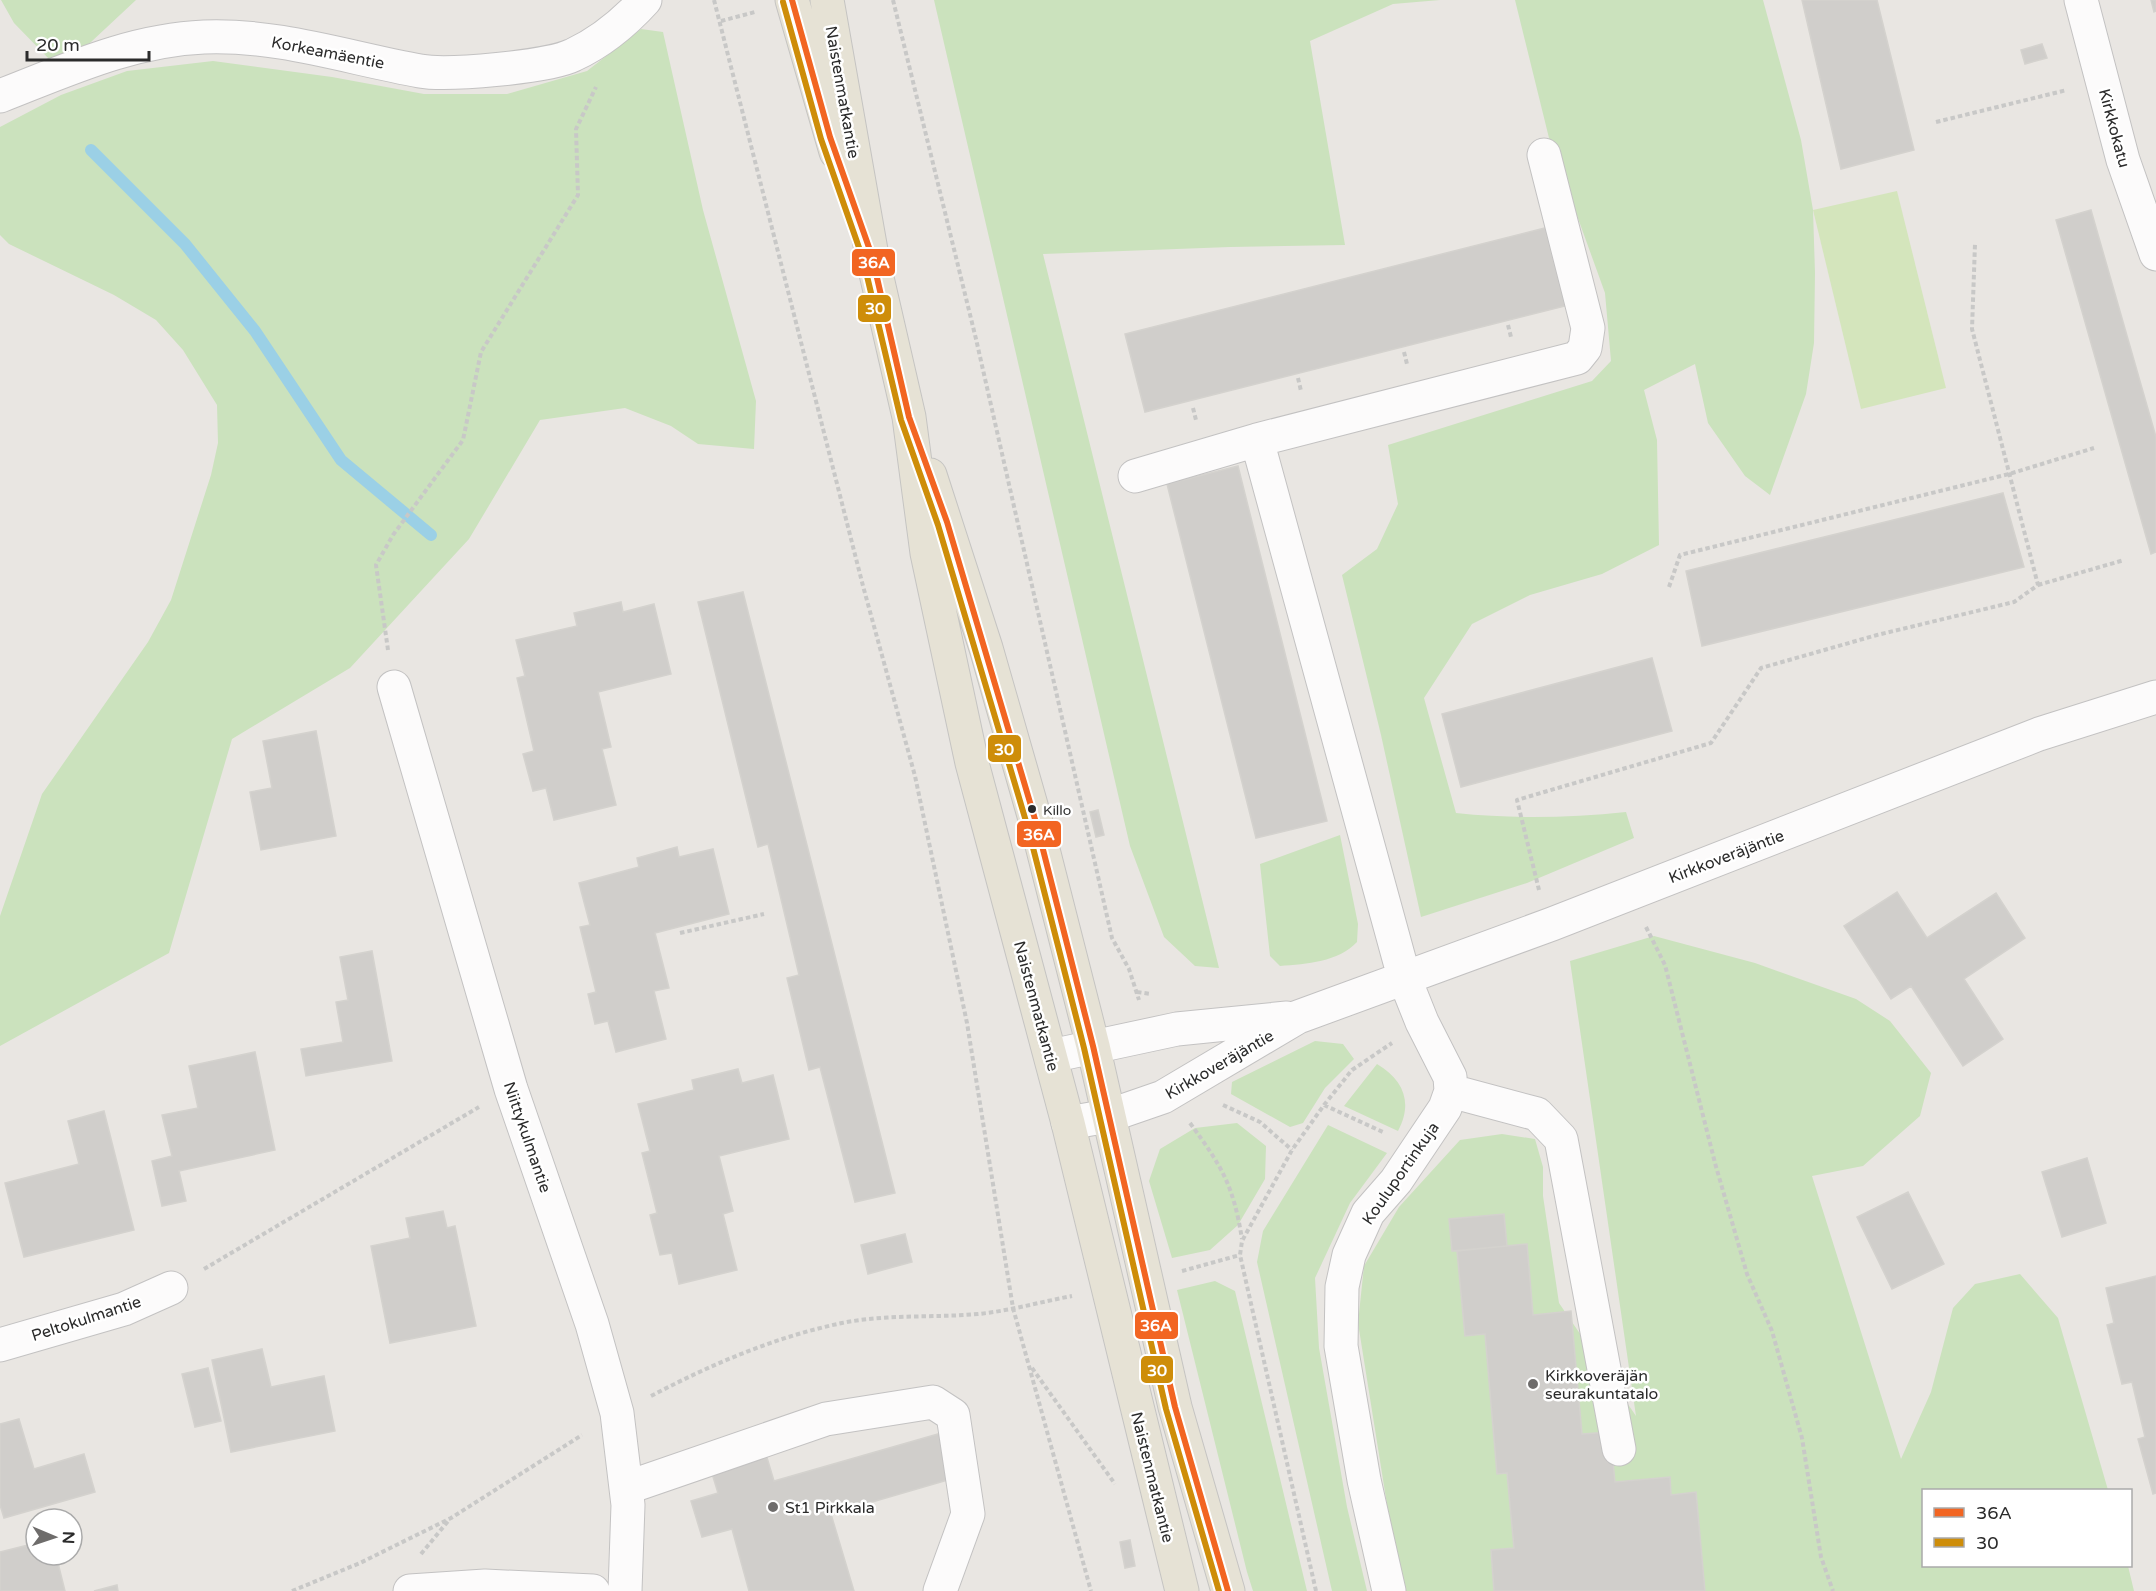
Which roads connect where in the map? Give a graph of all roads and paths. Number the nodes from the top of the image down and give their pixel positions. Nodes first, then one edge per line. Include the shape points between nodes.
1 (645, 0) edge
2 (714, 0) edge
3 (792, 0) edge
4 (827, 0) edge
5 (893, 0) edge
6 (2081, 0) edge
7 (601, 76) dead end
8 (0, 96) edge
9 (2045, 96) dead end
10 (1936, 122) dead end
11 (1544, 155) dead end
12 (1975, 244) dead end
13 (2156, 254) edge
14 (872, 256) junction
15 (909, 417) junction
16 (1257, 440) junction
17 (2094, 448) dead end
18 (2009, 474) junction
19 (1135, 476) dead end
20 (2124, 560) dead end
21 (2038, 585) junction
22 (1669, 586) dead end
23 (394, 687) joint
24 (2156, 697) edge
25 (1539, 892) dead end
26 (1630, 894) junction
27 (764, 914) dead end
28 (680, 933) dead end
29 (1404, 977) junction
30 (1298, 1017) junction
31 (1422, 1022) junction
32 (1147, 1035) junction
33 (1093, 1046) junction
34 (1051, 1056) junction
35 (511, 1089) junction
36 (1451, 1091) junction
37 (1324, 1105) junction
38 (1174, 1107) junction
39 (1212, 1107) dead end
40 (1108, 1116) junction
41 (1068, 1123) junction
42 (1418, 1148) junction
43 (1292, 1150) junction
44 (1242, 1241) junction
45 (1240, 1255) junction
46 (1179, 1271) dead end
47 (171, 1288) joint
48 (1083, 1294) dead end
49 (1013, 1308) junction
50 (0, 1345) edge
51 (1030, 1365) junction
52 (617, 1413) junction
53 (1619, 1449) dead end
54 (626, 1488) junction
55 (1118, 1488) dead end
56 (292, 1591) edge
57 (410, 1591) edge
58 (593, 1591) edge
59 (625, 1591) edge
60 (940, 1591) edge
61 (1091, 1591) edge
62 (1182, 1591) edge
63 (1228, 1591) edge
64 (1316, 1591) edge
65 (1389, 1591) edge
66 (1833, 1591) edge

1 - 8 street, Korkeamäentie via 612,32 571,56 535,63 473,72 423,72 305,46 205,37 153,42 115,51
2 - 49 path via 915,776 967,1023
3 - 14 main road, Naistenmatkantie via 830,137
4 - 14 main road, Naistenmatkantie
5 - 32 path via 976,339 1112,938 1129,969
6 - 13 street, Kirkkokatu via 2123,160
7 - 23 path via 576,129 578,195 481,352 463,441 393,535 376,565
9 - 10 path
11 - 16 street via 1588,328 1585,348 1577,358
12 - 18 path via 1972,329
14 - 15 main road, Naistenmatkantie
15 - 33 main road, Naistenmatkantie via 986,648 1037,826
15 - 34 main road, Naistenmatkantie via 927,554 972,763
16 - 19 street
16 - 29 street
17 - 18 path
18 - 21 path
18 - 22 path via 1680,555
20 - 21 path
21 - 25 path via 2014,602 1761,668 1711,743 1518,800
23 - 35 street, Niittykulmantie
24 - 26 street, Kirkkoveräjäntie via 2039,734
26 - 29 street, Kirkkoveräjäntie
26 - 66 path via 1665,965 1746,1274 1772,1331 1802,1438 1821,1557
27 - 28 path
29 - 30 street, Kirkkoveräjäntie
29 - 31 street
30 - 32 street, Kirkkoveräjäntie
30 - 38 street, Kirkkoveräjäntie
31 - 36 street via 1450,1077
31 - 37 path via 1352,1070
32 - 33 street, Kirkkoveräjäntie
33 - 34 street, Kirkkoveräjäntie
33 - 40 main road, Naistenmatkantie
34 - 41 main road, Naistenmatkantie
35 - 47 path
35 - 52 street, Niittykulmantie via 592,1324
36 - 42 street, Kouluportinkuja via 1445,1108
36 - 53 street via 1537,1114 1561,1139
37 - 42 path
37 - 43 path
38 - 40 street, Kirkkoveräjäntie
38 - 44 path via 1221,1165 1236,1200
39 - 43 path via 1223,1104 1244,1112
40 - 41 street, Kirkkoveräjäntie
40 - 63 main road, Naistenmatkantie via 1175,1407
41 - 62 main road, Naistenmatkantie
42 - 65 street, Kouluportinkuja via 1368,1214 1349,1255 1342,1287 1341,1347 1364,1480
43 - 44 path
44 - 45 path
45 - 46 path
45 - 64 path
47 - 50 street, Peltokulmantie via 124,1309
48 - 49 path
49 - 51 path
49 - 52 path via 843,1323 789,1337 704,1369
51 - 55 path
51 - 61 path
52 - 54 street, Niittykulmantie
52 - 56 path via 451,1518
54 - 59 street, Niittykulmantie
54 - 60 street via 826,1419 933,1402 954,1416 968,1514
57 - 58 street via 485,1587

